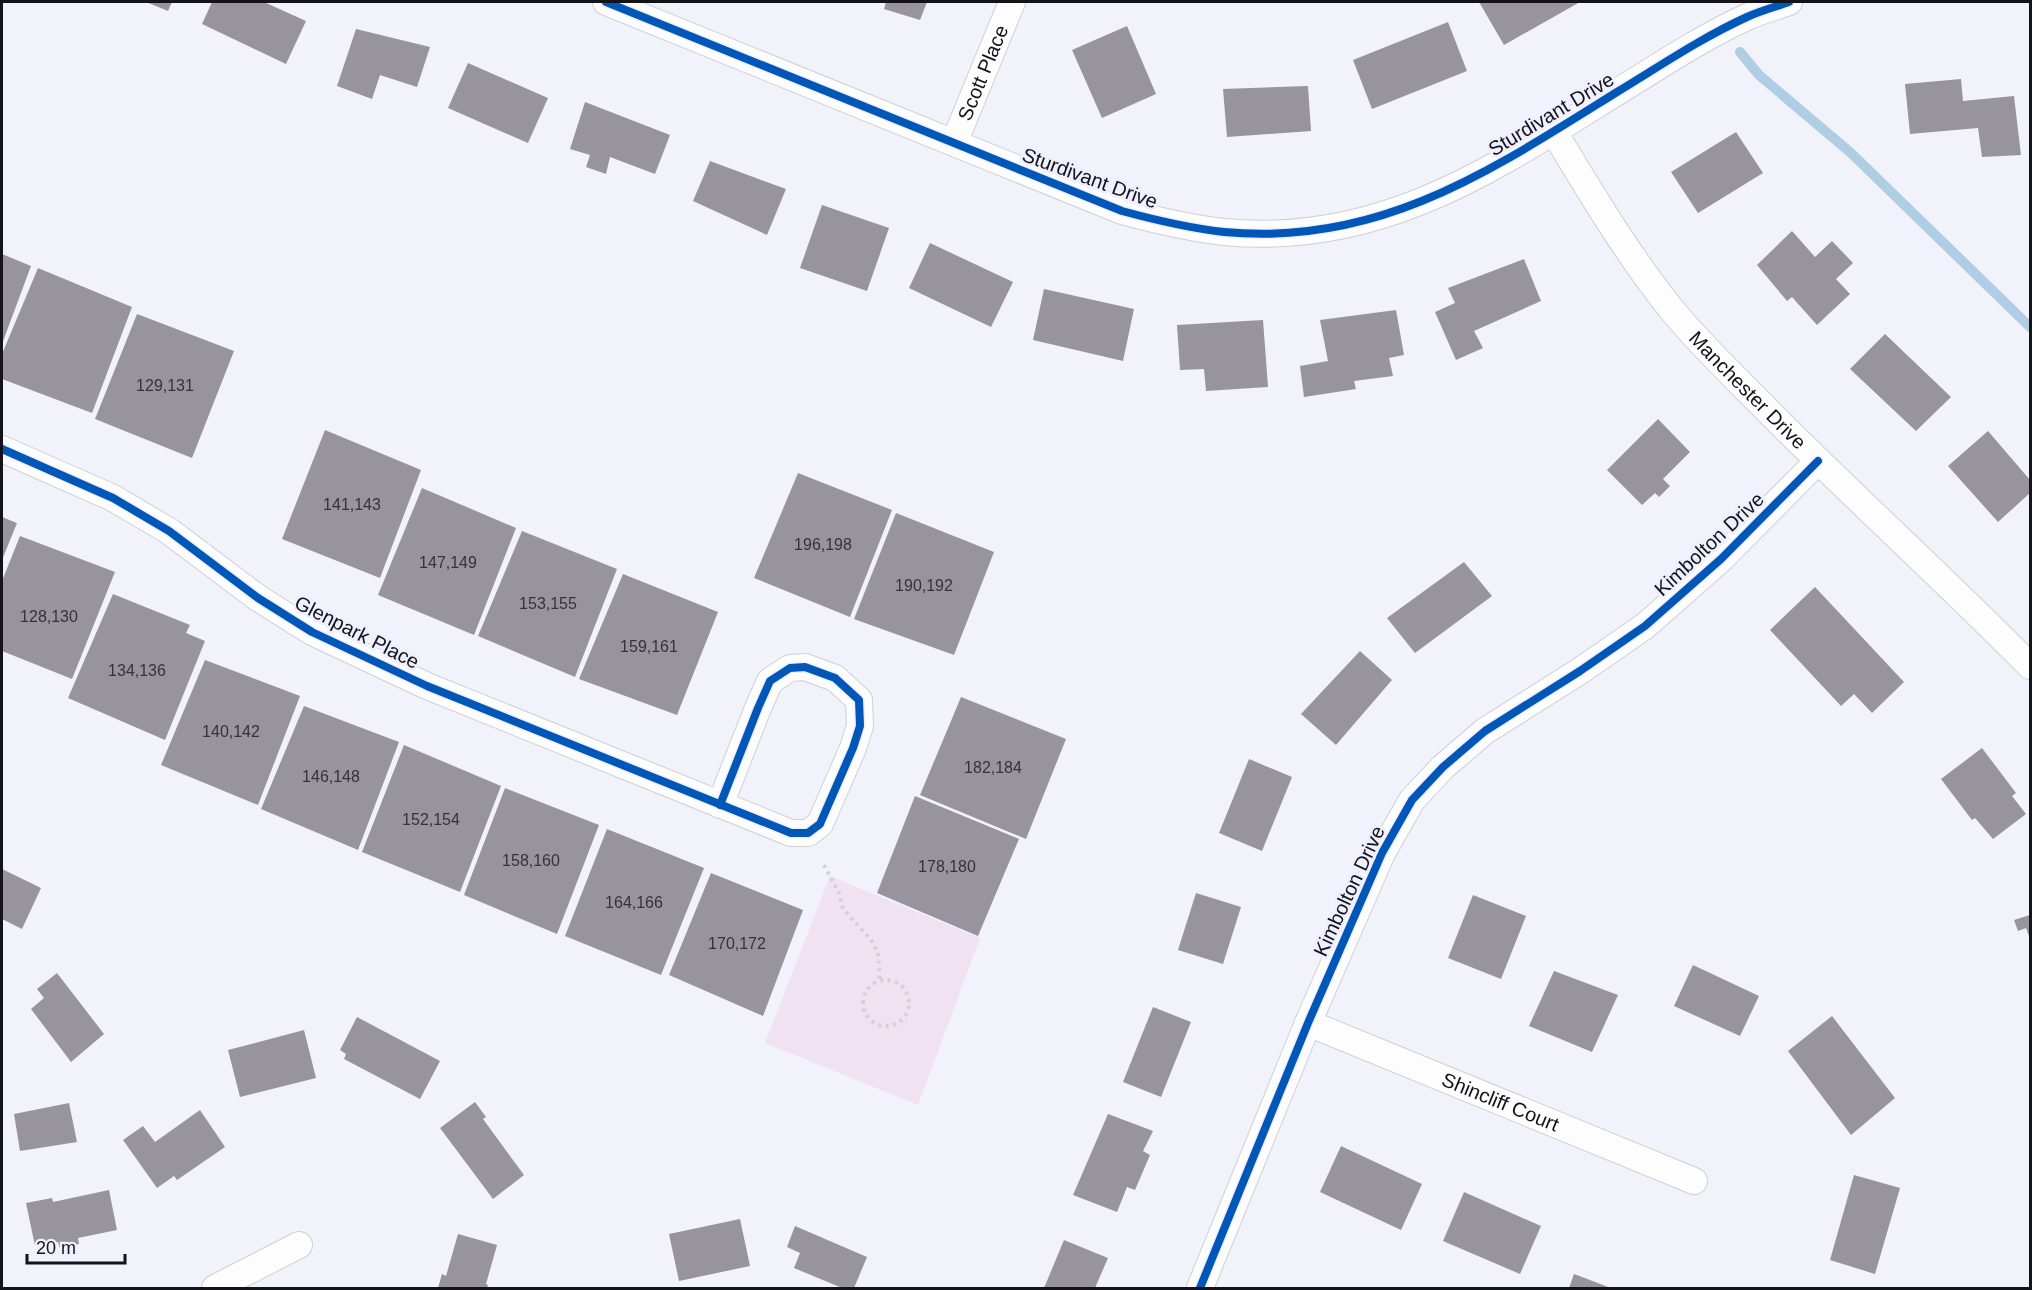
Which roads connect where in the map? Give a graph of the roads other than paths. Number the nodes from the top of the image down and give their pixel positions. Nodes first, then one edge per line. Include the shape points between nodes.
1 (606, 2) edge
2 (1012, 2) edge
3 (1789, 2) edge
4 (1554, 132) junction
5 (954, 143) junction
6 (2, 449) edge
7 (1818, 461) junction
8 (2031, 666) edge
9 (720, 805) junction
10 (1308, 1023) junction
11 (1694, 1181) dead end
12 (299, 1245) dead end
13 (215, 1288) edge
14 (1200, 1288) edge

1 - 5 street, Sturdivant Drive
2 - 5 street, Scott Place
3 - 4 street, Sturdivant Drive via 1703,39
4 - 5 street, Sturdivant Drive via 1480,176 1401,211 1318,230 1275,233 1225,232 1176,225 1122,211
4 - 7 street, Manchester Drive via 1640,268 1673,310
6 - 9 street, Glenpark Place via 59,473 169,531 258,598 312,632 427,686
7 - 8 street, Manchester Drive
7 - 10 street, Kimbolton Drive via 1721,559 1645,626 1485,732 1443,767 1412,800 1382,853
9 - 9 street, Glenpark Place via 791,833 808,833 820,824 860,726 859,700 835,678 805,668 790,669 770,681
10 - 11 street, Shincliff Court
10 - 14 street, Kimbolton Drive
12 - 13 street

